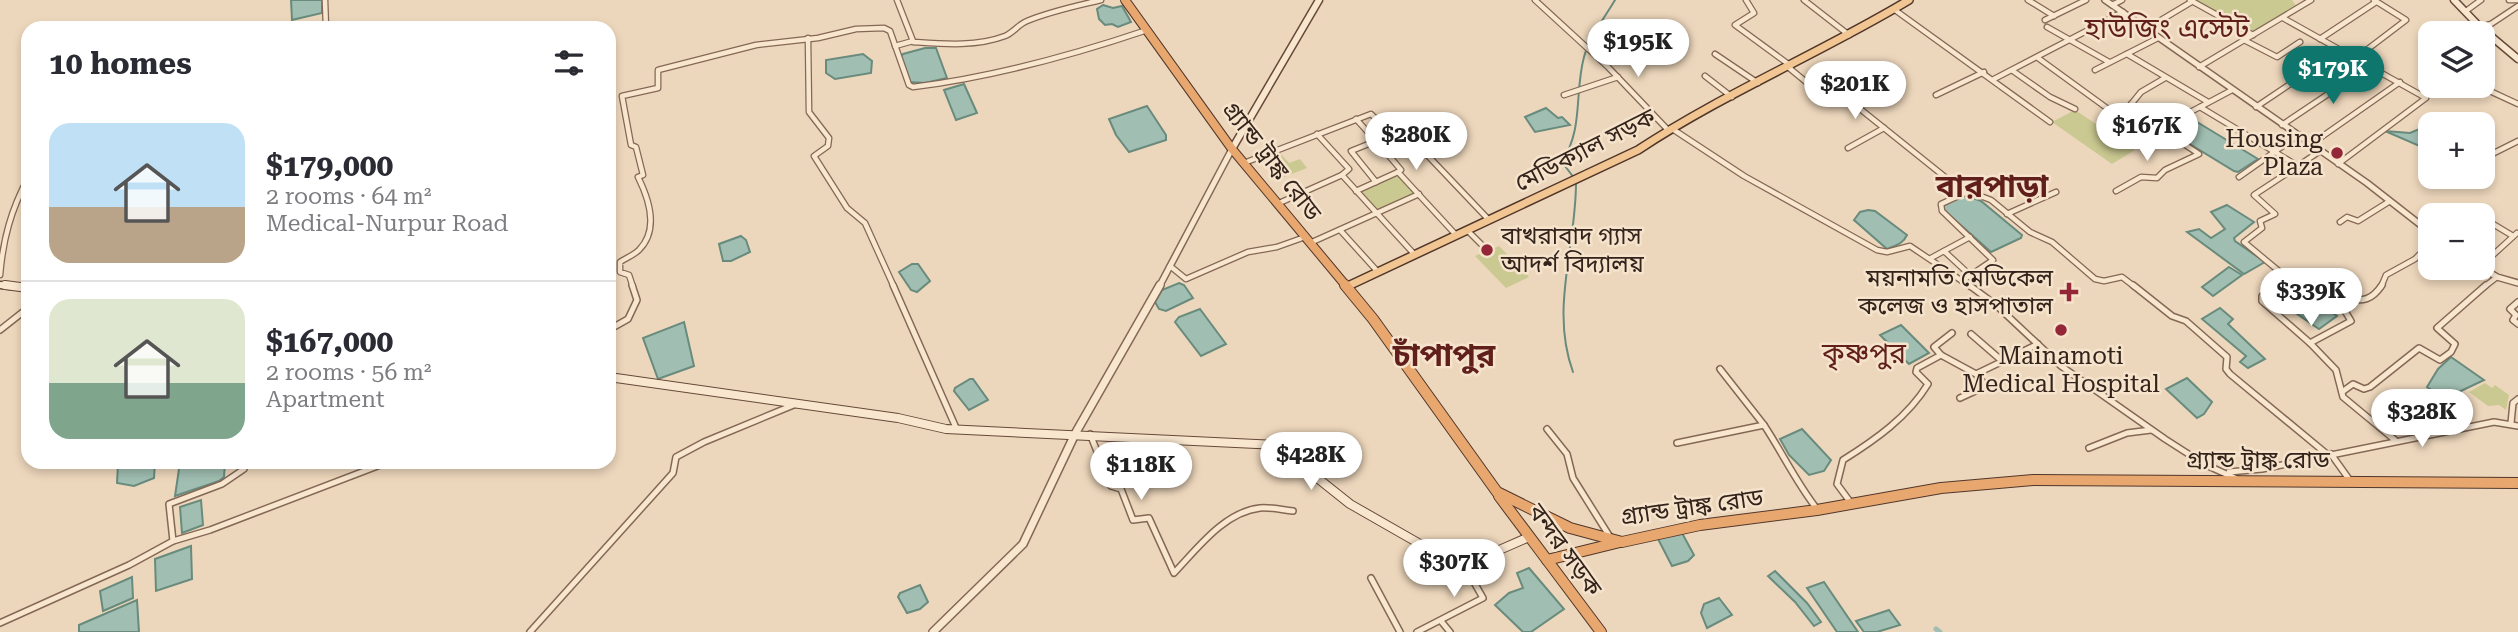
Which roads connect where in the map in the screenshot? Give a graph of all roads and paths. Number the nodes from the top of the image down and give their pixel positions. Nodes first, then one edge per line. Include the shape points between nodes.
1 (325, 0) edge
2 (897, 0) edge
3 (1101, 0) edge
4 (1125, 0) edge
5 (1319, 0) edge
6 (1535, 0) edge
7 (1746, 0) edge
8 (1804, 0) edge
9 (1909, 0) edge
10 (2028, 0) edge
11 (2086, 0) edge
12 (2105, 0) edge
13 (2122, 0) edge
14 (2311, 0) edge
15 (2454, 0) edge
16 (2481, 0) edge
17 (2191, 1) edge
18 (2375, 1) edge
19 (2516, 3) edge
20 (2112, 5) junction
21 (1895, 10) junction
22 (2466, 11) junction
23 (2123, 12) junction
24 (2054, 16) junction
25 (2283, 18) junction
26 (2045, 20) dead end
27 (326, 21) edge
28 (2475, 21) edge
29 (2495, 22) edge
30 (2047, 27) dead end
31 (2146, 29) junction
32 (1147, 30) junction
33 (1849, 35) junction
34 (2253, 35) junction
35 (808, 38) junction
36 (2158, 38) junction
37 (2320, 38) junction
38 (2069, 40) junction
39 (2244, 40) junction
40 (2495, 40) edge
41 (913, 42) junction
42 (2300, 42) dead end
43 (895, 46) junction
44 (2341, 50) junction
45 (1715, 54) dead end
46 (2127, 54) junction
47 (2038, 58) junction
48 (2356, 58) junction
49 (2518, 59) edge
50 (2109, 62) junction
51 (2199, 66) junction
52 (2370, 66) junction
53 (1790, 67) junction
54 (2095, 70) dead end
55 (2013, 71) junction
56 (1984, 72) junction
57 (1705, 76) dead end
58 (1618, 77) junction
59 (2165, 78) junction
60 (1994, 79) junction
61 (2400, 82) junction
62 (1758, 83) junction
63 (2232, 90) junction
64 (2495, 93) edge
65 (1564, 94) dead end
66 (1936, 95) dead end
67 (1732, 97) junction
68 (2208, 102) junction
69 (2131, 104) junction
70 (2518, 104) edge
71 (2200, 107) junction
72 (2256, 107) junction
73 (2075, 109) dead end
74 (1356, 118) junction
75 (2050, 122) dead end
76 (2282, 125) junction
77 (2163, 126) junction
78 (1884, 128) junction
79 (1670, 129) junction
80 (1317, 134) junction
81 (2297, 136) junction
82 (1376, 141) junction
83 (2518, 141) edge
84 (1402, 144) junction
85 (2310, 145) junction
86 (1848, 148) dead end
87 (1232, 149) junction
88 (1385, 151) junction
89 (2320, 151) junction
90 (2274, 152) junction
91 (2495, 152) edge
92 (1244, 163) junction
93 (2338, 164) junction
94 (2298, 166) junction
95 (1398, 172) junction
96 (1342, 175) junction
97 (2239, 177) dead end
98 (1376, 182) junction
99 (1356, 191) junction
100 (2116, 191) dead end
101 (21, 192) edge
102 (1965, 192) junction
103 (2056, 192) dead end
104 (1419, 194) junction
105 (2390, 201) junction
106 (1277, 204) junction
107 (1376, 213) junction
108 (2007, 214) junction
109 (1489, 220) junction
110 (2340, 222) dead end
111 (2418, 223) edge
112 (2495, 224) edge
113 (1340, 230) junction
114 (1467, 230) junction
115 (2515, 234) edge
116 (1457, 235) junction
117 (1970, 237) junction
118 (1307, 240) junction
119 (1485, 248) dead end
120 (1944, 251) junction
121 (2495, 254) edge
122 (1415, 255) junction
123 (2418, 256) edge
124 (1931, 258) junction
125 (1170, 266) junction
126 (1378, 272) junction
127 (0, 275) edge
128 (1971, 276) junction
129 (2497, 276) joint
130 (1962, 281) junction
131 (2518, 283) edge
132 (0, 285) edge
133 (1348, 286) junction
134 (21, 287) edge
135 (2518, 302) edge
136 (21, 314) edge
137 (2518, 324) edge
138 (616, 326) edge
139 (0, 330) edge
140 (1952, 333) dead end
141 (1971, 334) dead end
142 (2309, 343) junction
143 (2038, 344) junction
144 (1941, 355) junction
145 (2001, 360) junction
146 (1720, 369) dead end
147 (1976, 374) junction
148 (616, 378) edge
149 (2342, 392) junction
150 (1960, 398) dead end
151 (2518, 400) edge
152 (796, 404) junction
153 (2511, 423) junction
154 (1764, 425) junction
155 (2518, 426) edge
156 (1548, 429) dead end
157 (957, 430) junction
158 (2151, 430) junction
159 (1075, 434) junction
160 (1090, 434) junction
161 (2395, 440) junction
162 (1677, 443) dead end
163 (2089, 448) dead end
164 (2329, 455) junction
165 (244, 469) edge
166 (370, 469) edge
167 (2227, 472) junction
168 (2239, 482) junction
169 (2351, 482) junction
170 (2518, 483) edge
171 (1497, 492) junction
172 (1852, 503) junction
173 (1817, 510) junction
174 (1293, 511) dead end
175 (1529, 537) junction
176 (1617, 540) junction
177 (173, 541) junction
178 (1459, 555) junction
179 (1548, 561) junction
180 (1371, 578) dead end
181 (1441, 621) junction
182 (0, 623) edge
183 (530, 632) edge
184 (933, 632) edge
185 (1400, 632) edge
186 (1417, 632) edge
187 (1450, 632) edge
188 (1601, 632) edge

1 - 27 street
2 - 41 street
3 - 41 street via 1057,10 990,40 955,45
4 - 32 highway, গ্র্যান্ড ট্রাঙ্ক রোড
5 - 87 main road
6 - 58 street
7 - 53 street via 1754,13 1735,25
8 - 33 street
9 - 21 main road, মেডিক্যাল সড়ক
10 - 24 street
11 - 24 street
12 - 20 street
13 - 20 street
14 - 25 street
15 - 22 main road
16 - 22 street
17 - 31 street
17 - 34 street
18 - 37 street
18 - 48 street via 2406,20
19 - 29 street
20 - 23 street
21 - 33 main road, মেডিক্যাল সড়ক
21 - 56 street
22 - 28 main road
23 - 31 street
23 - 38 street
24 - 26 street
25 - 34 street
25 - 37 street
30 - 38 street
31 - 36 street
32 - 43 street via 1014,71 913,87
32 - 87 highway, গ্র্যান্ড ট্রাঙ্ক রোড
33 - 53 main road, মেডিক্যাল সড়ক
34 - 39 street
35 - 43 street via 884,28 890,31
35 - 138 street via 755,45 658,69 658,88 622,96 650,219 645,243 620,262 620,272 629,275 637,300 628,320
35 - 157 street via 809,112 829,138 828,146 814,156 846,208 864,223
36 - 46 street
36 - 51 street
37 - 44 street
38 - 47 street
38 - 50 street
39 - 42 street via 2277,57
39 - 51 street
40 - 49 main road
41 - 43 street
44 - 48 street
44 - 72 street
45 - 62 street
46 - 50 street
46 - 59 street
47 - 55 street
47 - 69 street via 2113,113
48 - 52 street
50 - 54 street
51 - 63 street
52 - 61 street
52 - 76 street
53 - 62 main road, মেডিক্যাল সড়ক
53 - 78 street via 1825,99 1851,102
55 - 60 street
55 - 73 street
56 - 60 street
56 - 66 street
57 - 67 street
58 - 65 street
58 - 79 street via 1658,122
59 - 68 street
59 - 69 street
60 - 75 street
61 - 85 street
61 - 93 street via 2426,98
62 - 67 main road, মেডিক্যাল সড়ক
63 - 68 street
63 - 72 street
64 - 70 street
67 - 79 main road, মেডিক্যাল সড়ক
68 - 71 street
69 - 77 street
71 - 77 street
71 - 90 street
72 - 76 street
74 - 80 street
74 - 82 street
74 - 84 street via 1373,114
76 - 81 street
77 - 100 street via 2199,154 2157,178 2141,177
78 - 86 street
78 - 102 street
79 - 109 main road, মেডিক্যাল সড়ক via 1638,150
79 - 124 street via 1880,251 1910,246
80 - 92 street
80 - 96 street via 1349,169
81 - 85 street
81 - 90 street
82 - 88 street
82 - 98 street via 1351,151
83 - 91 street
84 - 88 street
84 - 109 street via 1413,140
85 - 89 street
87 - 92 highway, গ্র্যান্ড ট্রাঙ্ক রোড
87 - 125 street
88 - 95 street via 1401,170
89 - 93 street
89 - 94 street
90 - 94 street
90 - 97 street
92 - 106 highway, গ্র্যান্ড ট্রাঙ্ক রোড
93 - 105 street
94 - 142 street via 2254,195 2275,214 2260,221 2262,228 2244,242 2286,277 2262,296 2262,301
95 - 98 street
95 - 104 street
96 - 99 street
96 - 106 street
98 - 99 street
99 - 107 street
101 - 127 street via 2,246
102 - 108 street via 1991,200
102 - 117 street via 1941,207
103 - 108 street
104 - 107 street
104 - 116 street
105 - 110 street via 2358,221 2347,217
105 - 111 street
106 - 118 highway, গ্র্যান্ড ট্রাঙ্ক রোড
107 - 113 street
107 - 122 street
108 - 164 street via 2095,279 2122,277 2172,316 2186,321 2227,357 2225,366 2230,374
109 - 114 main road, মেডিক্যাল সড়ক
112 - 115 street
113 - 118 street
113 - 126 street
114 - 116 main road, মেডিক্যাল সড়ক
114 - 119 street
115 - 121 street
116 - 122 main road, মেডিক্যাল সড়ক
117 - 120 street
117 - 128 street via 1993,260
118 - 125 street via 1248,252 1186,279
118 - 133 highway, গ্র্যান্ড ট্রাঙ্ক রোড
120 - 124 street
120 - 128 street
122 - 126 main road, মেডিক্যাল সড়ক
123 - 142 street via 2386,275 2373,297 2362,302 2347,298 2342,306 2351,321
124 - 130 street
125 - 159 street
126 - 133 main road, মেডিক্যাল সড়ক
128 - 130 street
129 - 131 street
129 - 149 street via 2437,328 2455,344 2446,357 2440,359 2419,348 2370,387 2353,384
130 - 143 street
132 - 134 main road
133 - 171 highway, গ্র্যান্ড ট্রাঙ্ক রোড
135 - 137 street via 2510,309
136 - 139 street
140 - 144 street via 1934,347
141 - 145 street
142 - 149 street via 2336,369
143 - 145 street
143 - 158 street via 2061,366
144 - 147 street
144 - 172 street via 1916,370 1928,384 1920,397 1876,440 1843,460 1837,484
145 - 147 street
146 - 154 street
147 - 150 street via 1986,386
148 - 152 main road
149 - 161 street
151 - 153 street via 2513,404
152 - 157 main road
152 - 183 street via 676,457 673,473
153 - 155 street
153 - 161 street
154 - 162 street
154 - 173 street
156 - 176 street via 1567,454 1577,485
157 - 159 main road
158 - 163 street via 2117,436
158 - 167 street via 2204,464
159 - 160 main road
159 - 184 street via 1023,544
160 - 174 street via 1111,486 1121,489 1133,520 1150,518 1174,573 1216,530 1240,516 1258,508
160 - 178 main road via 1276,445 1350,504 1434,552
161 - 164 street
164 - 167 street
164 - 169 street
165 - 177 street via 222,484 169,504
166 - 177 street
167 - 168 street
168 - 169 highway, গ্র্যান্ড ট্রাঙ্ক রোড
168 - 172 highway, গ্র্যান্ড ট্রাঙ্ক রোড via 2019,480
169 - 170 highway, গ্র্যান্ড ট্রাঙ্ক রোড
171 - 175 highway, বন্দর সড়ক
171 - 176 highway, গ্র্যান্ড ট্রাঙ্ক রোড via 1558,523
172 - 173 highway, গ্র্যান্ড ট্রাঙ্ক রোড
173 - 176 highway, গ্র্যান্ড ট্রাঙ্ক রোড
175 - 178 main road via 1497,551
175 - 179 highway, বন্দর সড়ক
176 - 179 highway
177 - 182 street
178 - 181 street via 1483,598
179 - 188 highway, বন্দর সড়ক
180 - 185 street
181 - 186 street
181 - 187 street

